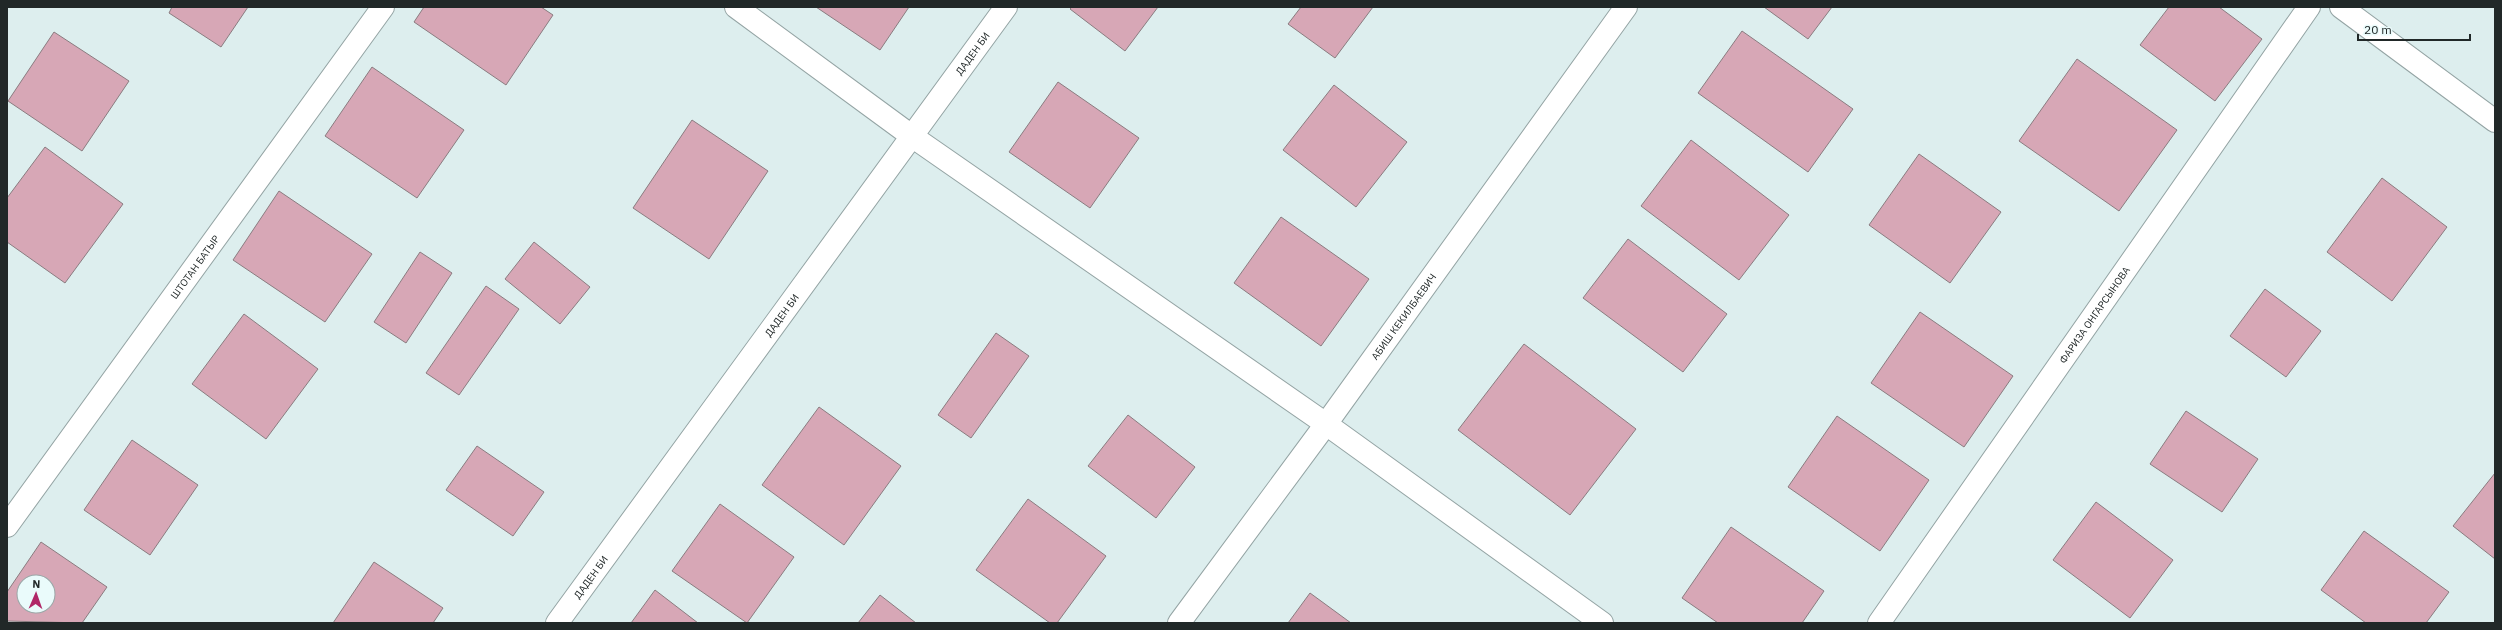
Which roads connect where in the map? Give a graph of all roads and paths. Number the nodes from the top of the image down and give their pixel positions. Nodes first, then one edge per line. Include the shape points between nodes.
1 (383, 7) edge
2 (736, 7) edge
3 (1006, 7) edge
4 (1626, 7) edge
5 (2309, 7) edge
6 (2341, 7) edge
7 (2495, 121) edge
8 (913, 137) junction
9 (1326, 424) junction
10 (7, 526) edge
11 (557, 623) edge
12 (1179, 623) edge
13 (1602, 623) edge
14 (1879, 623) edge

1 - 10 street, ШТОТАН БАТЫР
2 - 8 street
3 - 8 street, ДАДЕН БИ
4 - 9 street, АБИШ КЕКИЛБАЕВИЧ
5 - 14 street, ФАРИЗА ОНГАРСЫНОВА
6 - 7 street
8 - 9 street
8 - 11 street, ДАДЕН БИ
9 - 12 street, АБИШ КЕКИЛБАЕВИЧ
9 - 13 street

